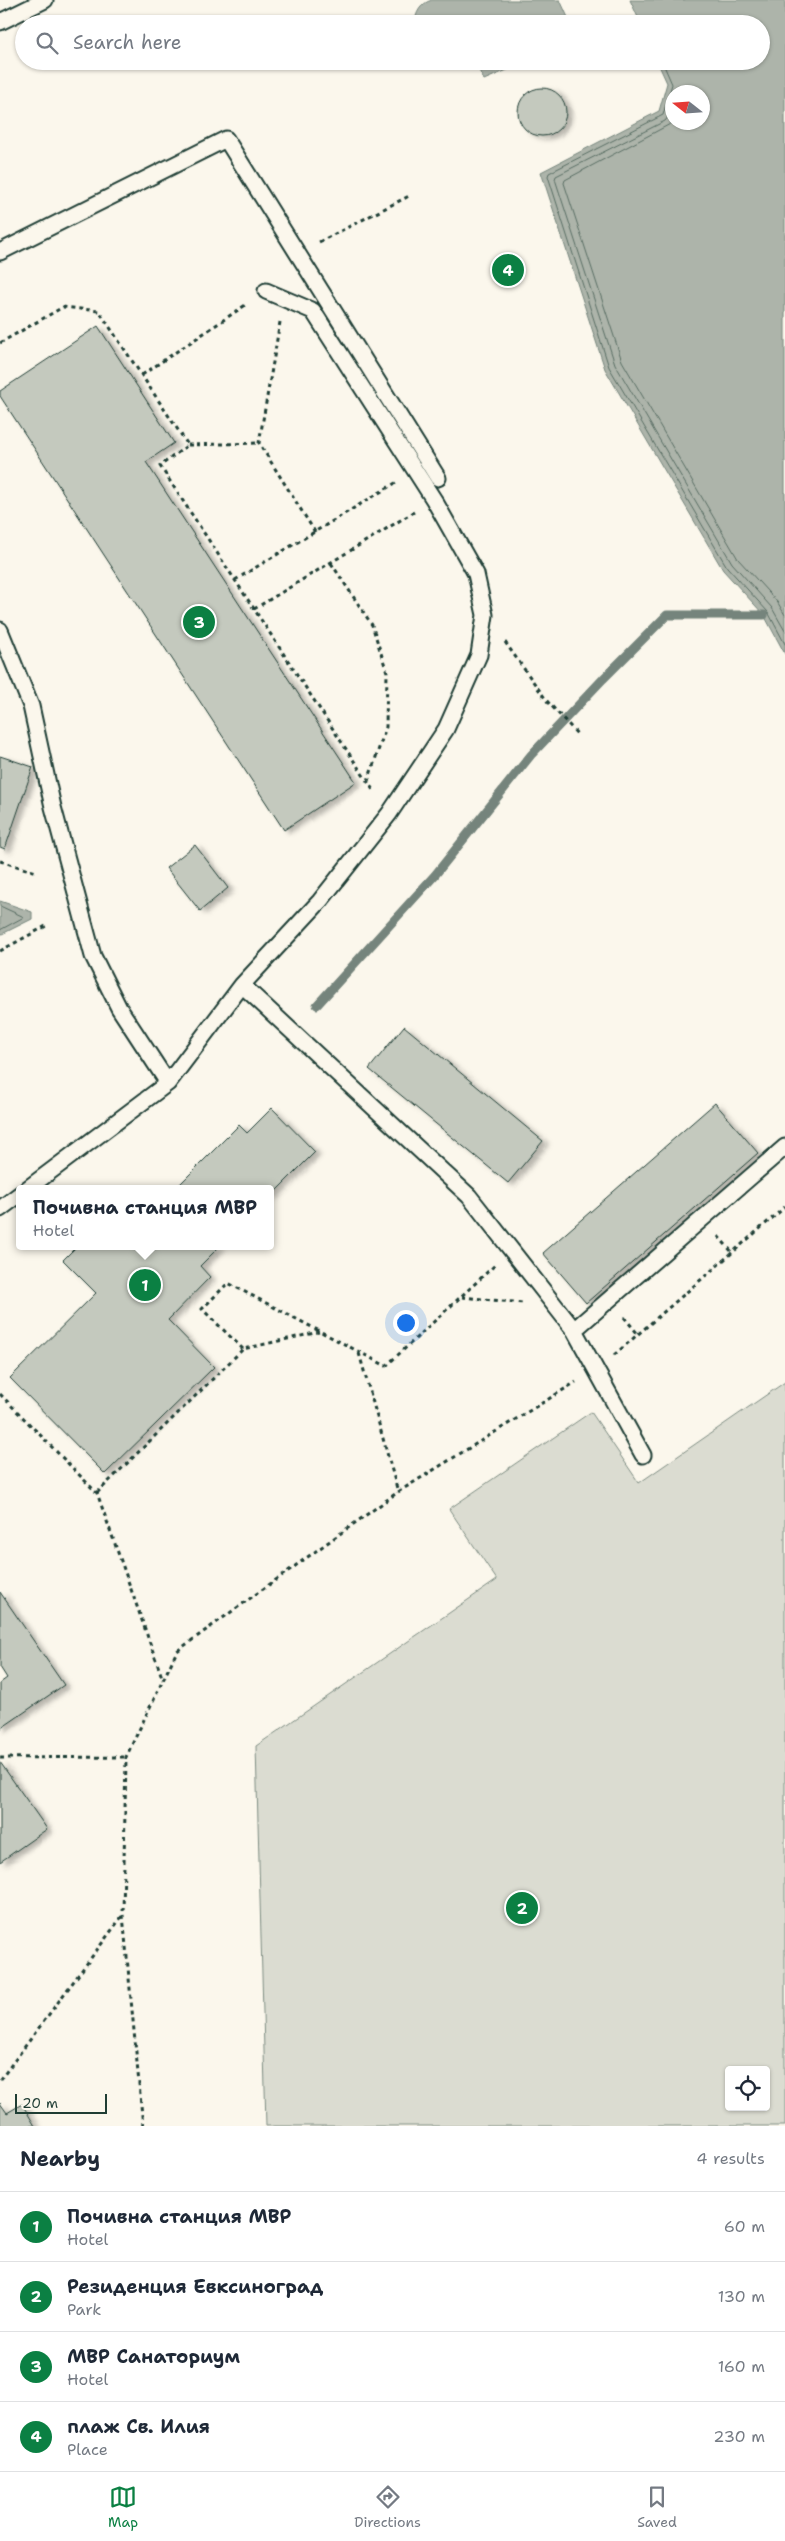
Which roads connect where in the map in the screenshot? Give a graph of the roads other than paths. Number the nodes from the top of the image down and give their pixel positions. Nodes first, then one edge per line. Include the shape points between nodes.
1 (45, 0) edge
2 (0, 22) edge
3 (0, 252) edge
4 (266, 291) road end
5 (438, 478) dead end
6 (0, 630) edge
7 (242, 984) junction
8 (168, 1083) junction
9 (785, 1147) edge
10 (32, 1185) edge
11 (16, 1197) edge
12 (0, 1209) edge
13 (574, 1330) junction
14 (643, 1455) dead end

1 - 2 lane
3 - 5 lane via 226,139
4 - 7 lane via 313,311 434,500 476,574 485,615 479,655 446,729 389,814 320,901
6 - 8 lane via 31,706 53,807 93,956 119,1008
7 - 8 lane
7 - 13 lane via 469,1196
8 - 10 lane
9 - 13 lane
11 - 12 lane
13 - 14 lane

